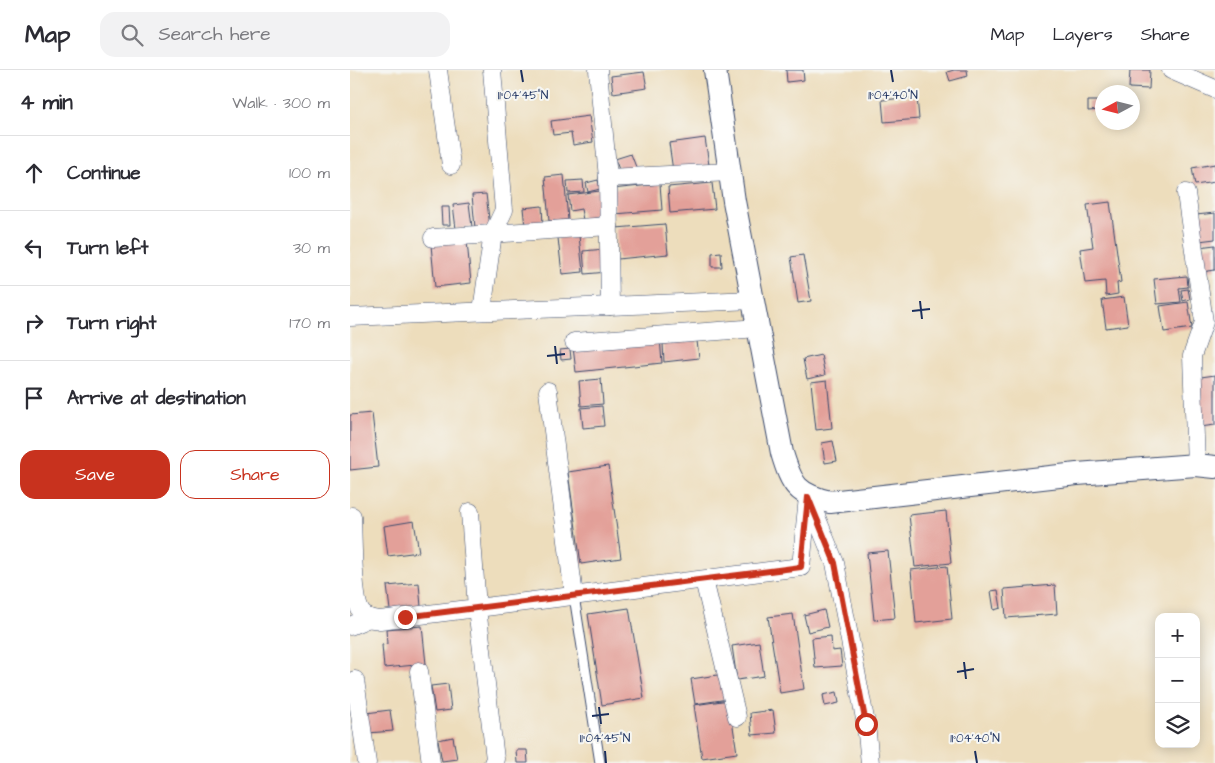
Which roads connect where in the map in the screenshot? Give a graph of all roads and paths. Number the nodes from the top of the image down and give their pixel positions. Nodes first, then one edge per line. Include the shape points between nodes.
1 (438, 70) edge
2 (492, 70) edge
3 (598, 70) edge
4 (714, 70) edge
5 (1171, 70) edge
6 (1215, 89) edge
7 (451, 165) dead end
8 (730, 172) junction
9 (608, 178) junction
10 (1186, 193) dead end
11 (609, 226) junction
12 (493, 233) junction
13 (433, 238) dead end
14 (753, 300) junction
15 (610, 306) junction
16 (482, 311) junction
17 (350, 316) edge
18 (758, 328) junction
19 (574, 342) dead end
20 (548, 391) dead end
21 (1205, 466) edge
22 (808, 497) junction
23 (470, 512) dead end
24 (352, 516) dead end
25 (704, 580) junction
26 (574, 596) junction
27 (476, 608) junction
28 (368, 618) junction
29 (350, 626) edge
30 (419, 671) dead end
31 (355, 680) dead end
32 (737, 717) dead end
33 (368, 763) edge
34 (431, 763) edge
35 (493, 763) edge
36 (600, 763) edge
37 (870, 763) edge

1 - 7 street
2 - 12 street via 504,210
3 - 9 street
4 - 8 street
5 - 6 street
8 - 9 street
8 - 14 street
9 - 11 street
10 - 21 street via 1204,322 1192,356
11 - 12 street
11 - 15 street
12 - 13 street
12 - 16 street
14 - 15 street
14 - 18 street
15 - 16 street
16 - 17 street
18 - 19 street
18 - 22 street via 790,479
20 - 26 street
21 - 22 street via 1076,474 830,502
22 - 25 street via 801,567
22 - 37 street via 835,563 866,724
23 - 27 street
24 - 28 street via 356,596 361,612
25 - 26 street
25 - 32 street
26 - 27 street
26 - 36 lane
27 - 28 street via 425,616
27 - 35 street
28 - 29 street
30 - 34 street
31 - 33 street

